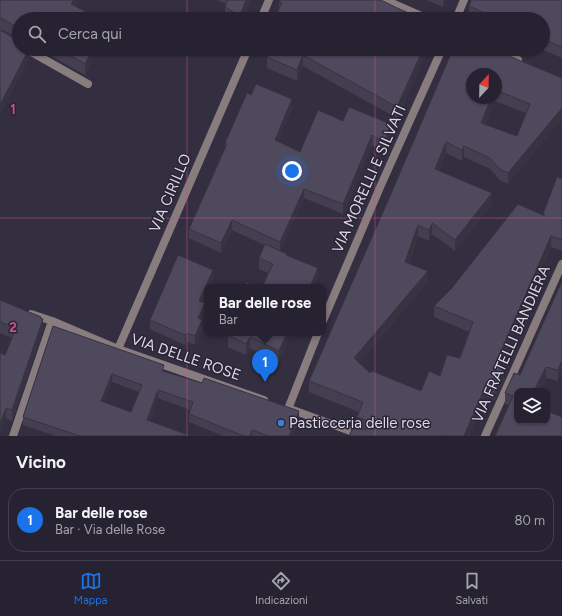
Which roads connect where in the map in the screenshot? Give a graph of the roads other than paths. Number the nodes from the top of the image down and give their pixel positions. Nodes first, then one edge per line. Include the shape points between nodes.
1 (269, 0) edge
2 (386, 0) edge
3 (464, 0) edge
4 (264, 12) edge
5 (413, 12) edge
6 (459, 12) edge
7 (38, 56) edge
8 (245, 56) edge
9 (439, 56) edge
10 (508, 56) edge
11 (528, 65) edge
12 (88, 84) dead end
13 (562, 264) edge
14 (22, 311) edge
15 (326, 314) edge
16 (52, 321) junction
17 (316, 336) edge
18 (118, 349) junction
19 (280, 406) junction
20 (13, 436) edge
21 (364, 436) edge
22 (485, 436) edge

1 - 4 street
2 - 5 street
3 - 6 street
7 - 12 street
8 - 18 street, VIA CIRILLO
9 - 15 street, VIA MORELLI E SILVATI
10 - 11 street
13 - 22 street, VIA FRATELLI BANDIERA
14 - 16 street, VIA DELLE ROSE
16 - 18 street, VIA DELLE ROSE
16 - 20 street
17 - 19 street
18 - 19 street, VIA DELLE ROSE
19 - 21 street, VIA DELLE ROSE

